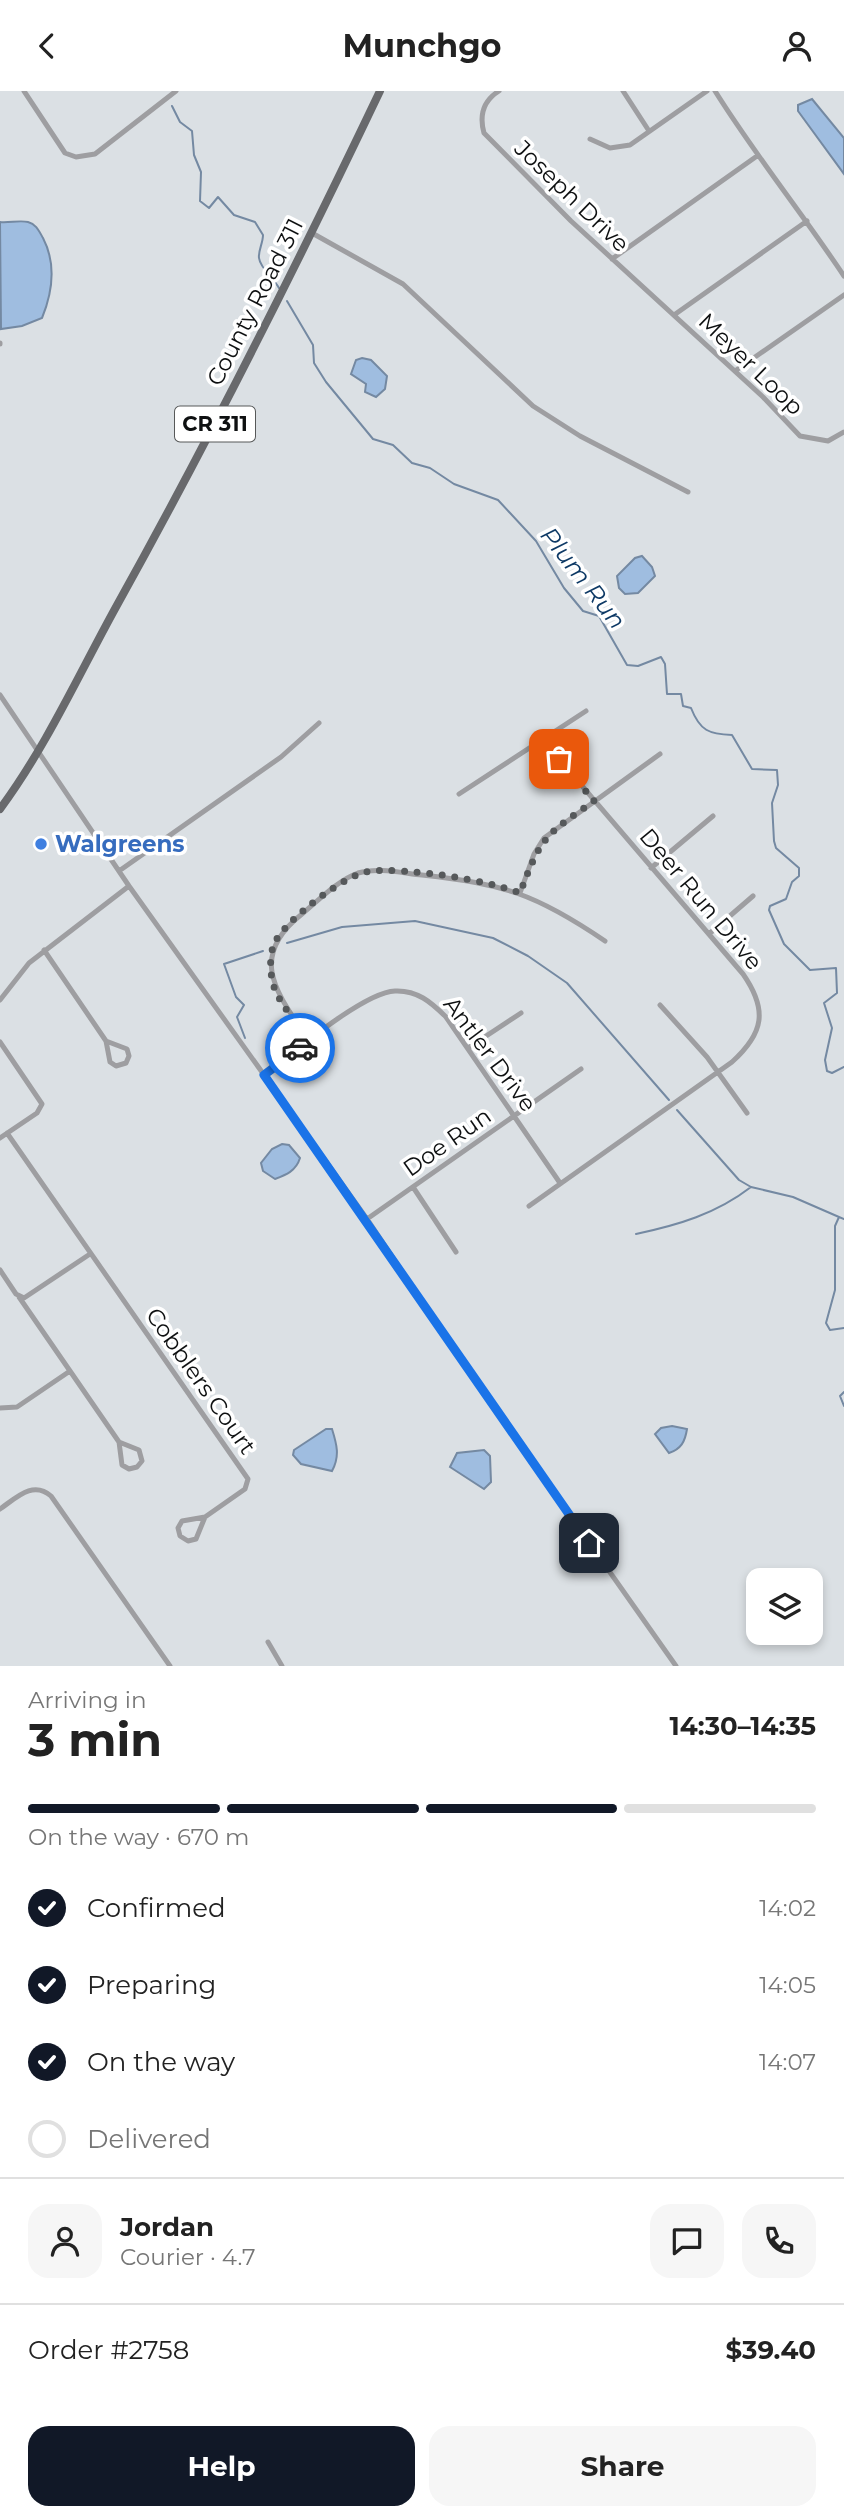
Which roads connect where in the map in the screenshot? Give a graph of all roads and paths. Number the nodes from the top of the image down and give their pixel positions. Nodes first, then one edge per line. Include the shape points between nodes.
1 (176, 91) edge
2 (380, 91) edge
3 (499, 91) edge
4 (623, 91) edge
5 (707, 91) edge
6 (715, 91) edge
7 (25, 92) edge
8 (649, 131) junction
9 (590, 139) dead end
10 (757, 156) junction
11 (807, 221) junction
12 (312, 233) junction
13 (612, 259) junction
14 (844, 277) edge
15 (844, 295) edge
16 (674, 315) junction
17 (735, 371) junction
18 (844, 432) edge
19 (688, 492) dead end
20 (0, 695) edge
21 (586, 711) dead end
22 (319, 723) dead end
23 (541, 738) junction
24 (37, 749) junction
25 (660, 754) dead end
26 (459, 794) dead end
27 (594, 801) junction
28 (0, 809) edge
29 (713, 816) dead end
30 (651, 868) junction
31 (119, 871) junction
32 (130, 886) junction
33 (520, 893) junction
34 (753, 896) dead end
35 (709, 934) junction
36 (605, 941) dead end
37 (44, 950) junction
38 (0, 1000) edge
39 (660, 1005) dead end
40 (521, 1013) dead end
41 (106, 1041) junction
42 (309, 1041) junction
43 (0, 1042) edge
44 (468, 1048) junction
45 (581, 1069) dead end
46 (719, 1072) junction
47 (264, 1075) junction
48 (747, 1114) dead end
49 (514, 1115) junction
50 (7, 1133) junction
51 (0, 1138) edge
52 (560, 1183) junction
53 (413, 1187) junction
54 (529, 1206) dead end
55 (367, 1219) junction
56 (457, 1252) dead end
57 (90, 1254) junction
58 (0, 1270) edge
59 (19, 1297) junction
60 (70, 1371) junction
61 (0, 1408) edge
62 (119, 1442) junction
63 (0, 1509) edge
64 (205, 1517) junction
65 (268, 1641) dead end
66 (170, 1666) edge
67 (282, 1666) edge
68 (676, 1666) edge

1 - 7 street via 95,154 76,157 65,153
2 - 12 main road, County Road 311 / CR 311
3 - 13 street, Joseph Drive via 483,108 484,133
4 - 8 street
5 - 8 street
6 - 10 street
8 - 9 street via 622,147 610,148
10 - 11 street
10 - 13 street
11 - 14 street
11 - 16 street
12 - 19 street via 403,284 533,406
12 - 24 main road, County Road 311 / CR 311 via 173,505
13 - 16 street, Joseph Drive
15 - 17 street
16 - 17 street, Meyer Loop
17 - 18 street, Meyer Loop via 800,436 828,441
20 - 24 street
21 - 23 street
22 - 31 street via 281,757
23 - 26 street
23 - 27 street, Deer Run Drive
24 - 28 main road, County Road 311
24 - 31 street
25 - 27 street
27 - 30 street, Deer Run Drive
27 - 33 street via 544,838
29 - 30 street
30 - 35 street, Deer Run Drive
31 - 32 street
32 - 37 street
32 - 47 street
33 - 36 street via 549,904
33 - 42 street via 472,880 390,871 348,877 291,922 274,946 275,989
34 - 35 street
35 - 46 street, Deer Run Drive via 743,974 759,1007 752,1042
37 - 38 street
37 - 41 street
39 - 46 street
40 - 44 street
41 - 41 street via 110,1062 116,1066 125,1063 127,1049
42 - 44 street, Antler Drive via 372,996 396,991 431,1002
42 - 47 street, Antler Drive
43 - 50 street via 42,1104 37,1113
44 - 49 street, Antler Drive
45 - 49 street, Doe Run
46 - 48 street
46 - 52 street, Deer Run Drive
47 - 55 street
49 - 52 street, Antler Drive
49 - 53 street, Doe Run
50 - 51 street
50 - 57 street
52 - 54 street, Deer Run Drive
53 - 55 street, Doe Run
53 - 56 street
55 - 68 street
57 - 59 street via 31,1294
57 - 64 street, Cobblers Court via 248,1479 245,1489
58 - 59 street
59 - 60 street
60 - 61 street via 18,1407
60 - 62 street
62 - 62 street via 122,1465 137,1467 142,1461 139,1450
63 - 66 street via 27,1491 47,1492
64 - 64 street, Cobblers Court via 182,1521 180,1536 196,1539
65 - 67 street

